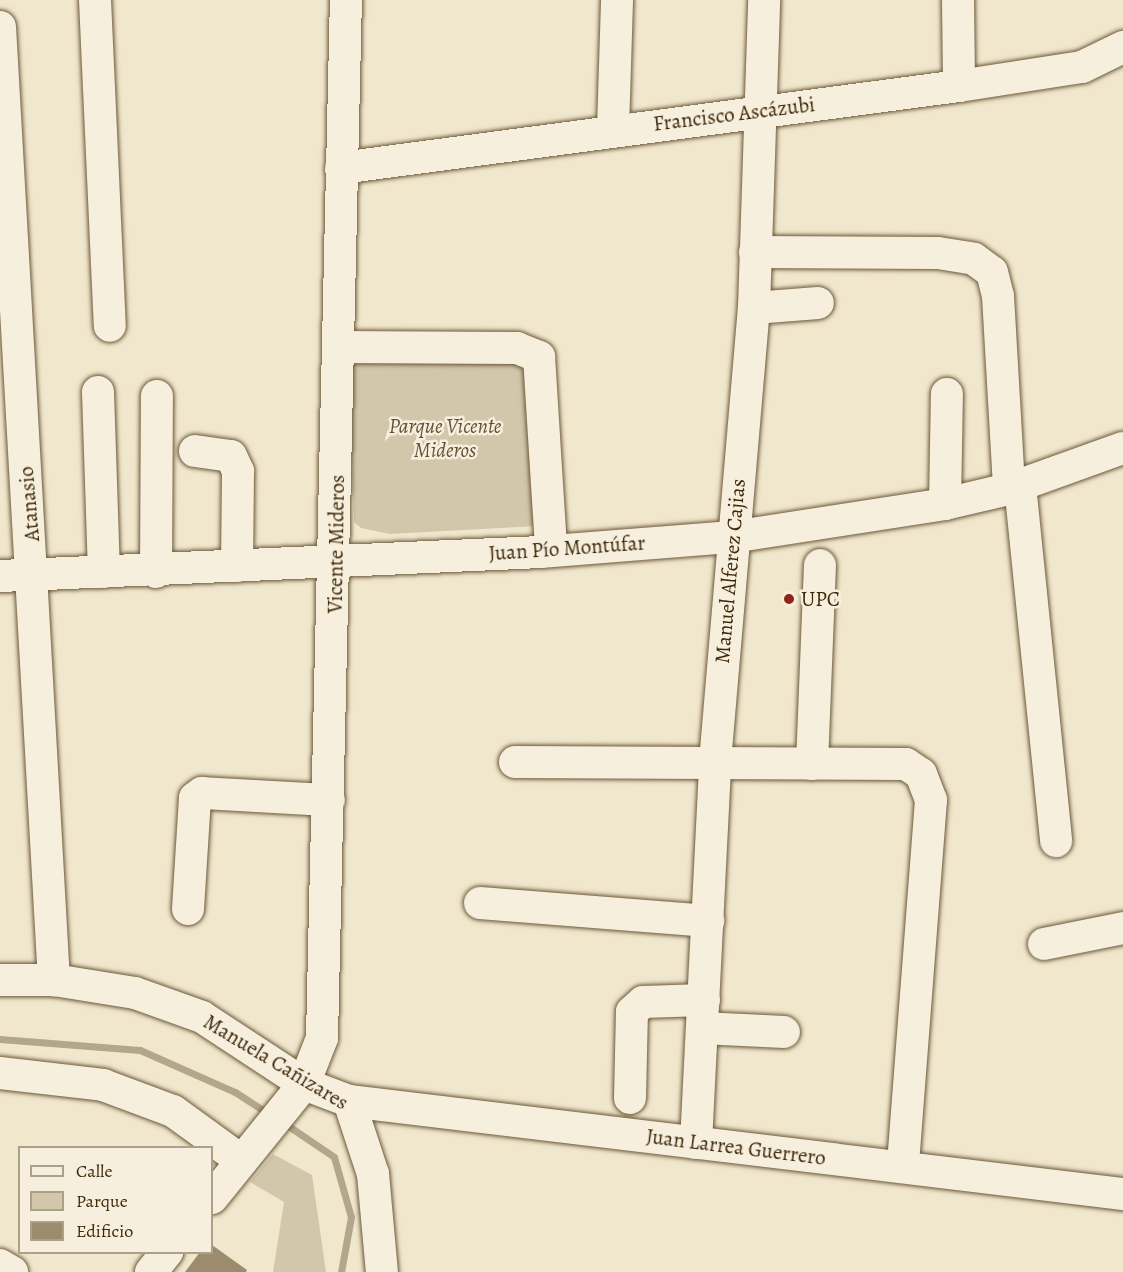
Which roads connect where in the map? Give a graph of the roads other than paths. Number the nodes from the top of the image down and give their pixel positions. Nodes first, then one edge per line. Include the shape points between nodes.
1 (95, 0) edge
2 (346, 0) edge
3 (617, 0) edge
4 (764, 0) edge
5 (958, 0) edge
6 (0, 27) edge
7 (1123, 47) edge
8 (959, 86) junction
9 (757, 112) junction
10 (613, 129) junction
11 (341, 168) junction
12 (755, 252) junction
13 (818, 303) dead end
14 (754, 308) junction
15 (110, 326) dead end
16 (338, 347) junction
17 (98, 392) dead end
18 (946, 394) dead end
19 (157, 396) dead end
20 (1123, 448) edge
21 (195, 451) dead end
22 (1014, 487) junction
23 (945, 504) junction
24 (732, 537) junction
25 (551, 550) junction
26 (336, 558) junction
27 (820, 565) dead end
28 (237, 566) junction
29 (104, 572) junction
30 (156, 572) junction
31 (34, 573) junction
32 (0, 576) edge
33 (516, 762) dead end
34 (715, 762) junction
35 (812, 764) junction
36 (329, 800) junction
37 (1056, 841) dead end
38 (480, 903) dead end
39 (188, 909) dead end
40 (708, 921) junction
41 (1123, 928) edge
42 (1044, 944) dead end
43 (0, 980) edge
44 (54, 980) junction
45 (703, 1014) junction
46 (784, 1032) dead end
47 (0, 1073) edge
48 (297, 1091) junction
49 (630, 1098) dead end
50 (350, 1101) junction
51 (696, 1143) junction
52 (247, 1155) junction
53 (903, 1167) junction
54 (1123, 1194) edge
55 (213, 1197) edge
56 (166, 1254) edge
57 (0, 1265) edge
58 (12, 1272) edge
59 (152, 1272) edge
60 (382, 1272) edge

1 - 15 street
2 - 11 street, Vicente Mideros
3 - 10 street
4 - 9 street, Manuel Alferez Cajias
5 - 8 street
6 - 31 street, Atanasio
7 - 8 street, Francisco Ascázubi via 1082,67
8 - 9 street, Francisco Ascázubi
9 - 10 street, Francisco Ascázubi
9 - 12 street, Manuel Alferez Cajias
10 - 11 street, Francisco Ascázubi
11 - 16 street, Vicente Mideros
12 - 14 street, Manuel Alferez Cajias
12 - 22 street via 938,253 974,259 992,272 998,296
13 - 14 street
14 - 24 street, Manuel Alferez Cajias
16 - 25 street via 517,348 539,357
16 - 26 street, Vicente Mideros
17 - 29 street
18 - 23 street
19 - 30 street
20 - 22 street, Juan Pío Montúfar
21 - 28 street via 231,456 238,471
22 - 23 street, Juan Pío Montúfar
22 - 37 street
23 - 24 street, Juan Pío Montúfar
24 - 25 street, Juan Pío Montúfar
24 - 34 street, Manuel Alferez Cajias
25 - 26 street, Juan Pío Montúfar
26 - 28 street, Juan Pío Montúfar
26 - 36 street, Vicente Mideros
27 - 35 street
28 - 30 street, Juan Pío Montúfar
29 - 30 street, Juan Pío Montúfar
29 - 31 street, Juan Pío Montúfar
31 - 32 street, Juan Pío Montúfar
31 - 44 street, Atanasio
33 - 34 street
34 - 35 street
34 - 40 street, Manuel Alferez Cajias
35 - 53 street via 906,764 928,784
36 - 39 street via 202,793 195,798
36 - 48 street, Vicente Mideros via 322,1038
38 - 40 street
40 - 45 street, Manuel Alferez Cajias
41 - 42 street
43 - 44 street, Manuela Cañizares
44 - 48 street, Manuela Cañizares via 135,993 202,1017
45 - 46 street
45 - 49 street via 643,1002 632,1012
45 - 51 street, Manuel Alferez Cajias
47 - 52 street via 103,1085 173,1111
48 - 50 street, Manuela Cañizares
48 - 52 street, Vicente Mideros
50 - 51 street, Juan Larrea Guerrero
50 - 60 street, Manuela Cañizares via 373,1174
51 - 53 street, Juan Larrea Guerrero
52 - 55 street
53 - 54 street, Juan Larrea Guerrero
56 - 59 street
57 - 58 street

